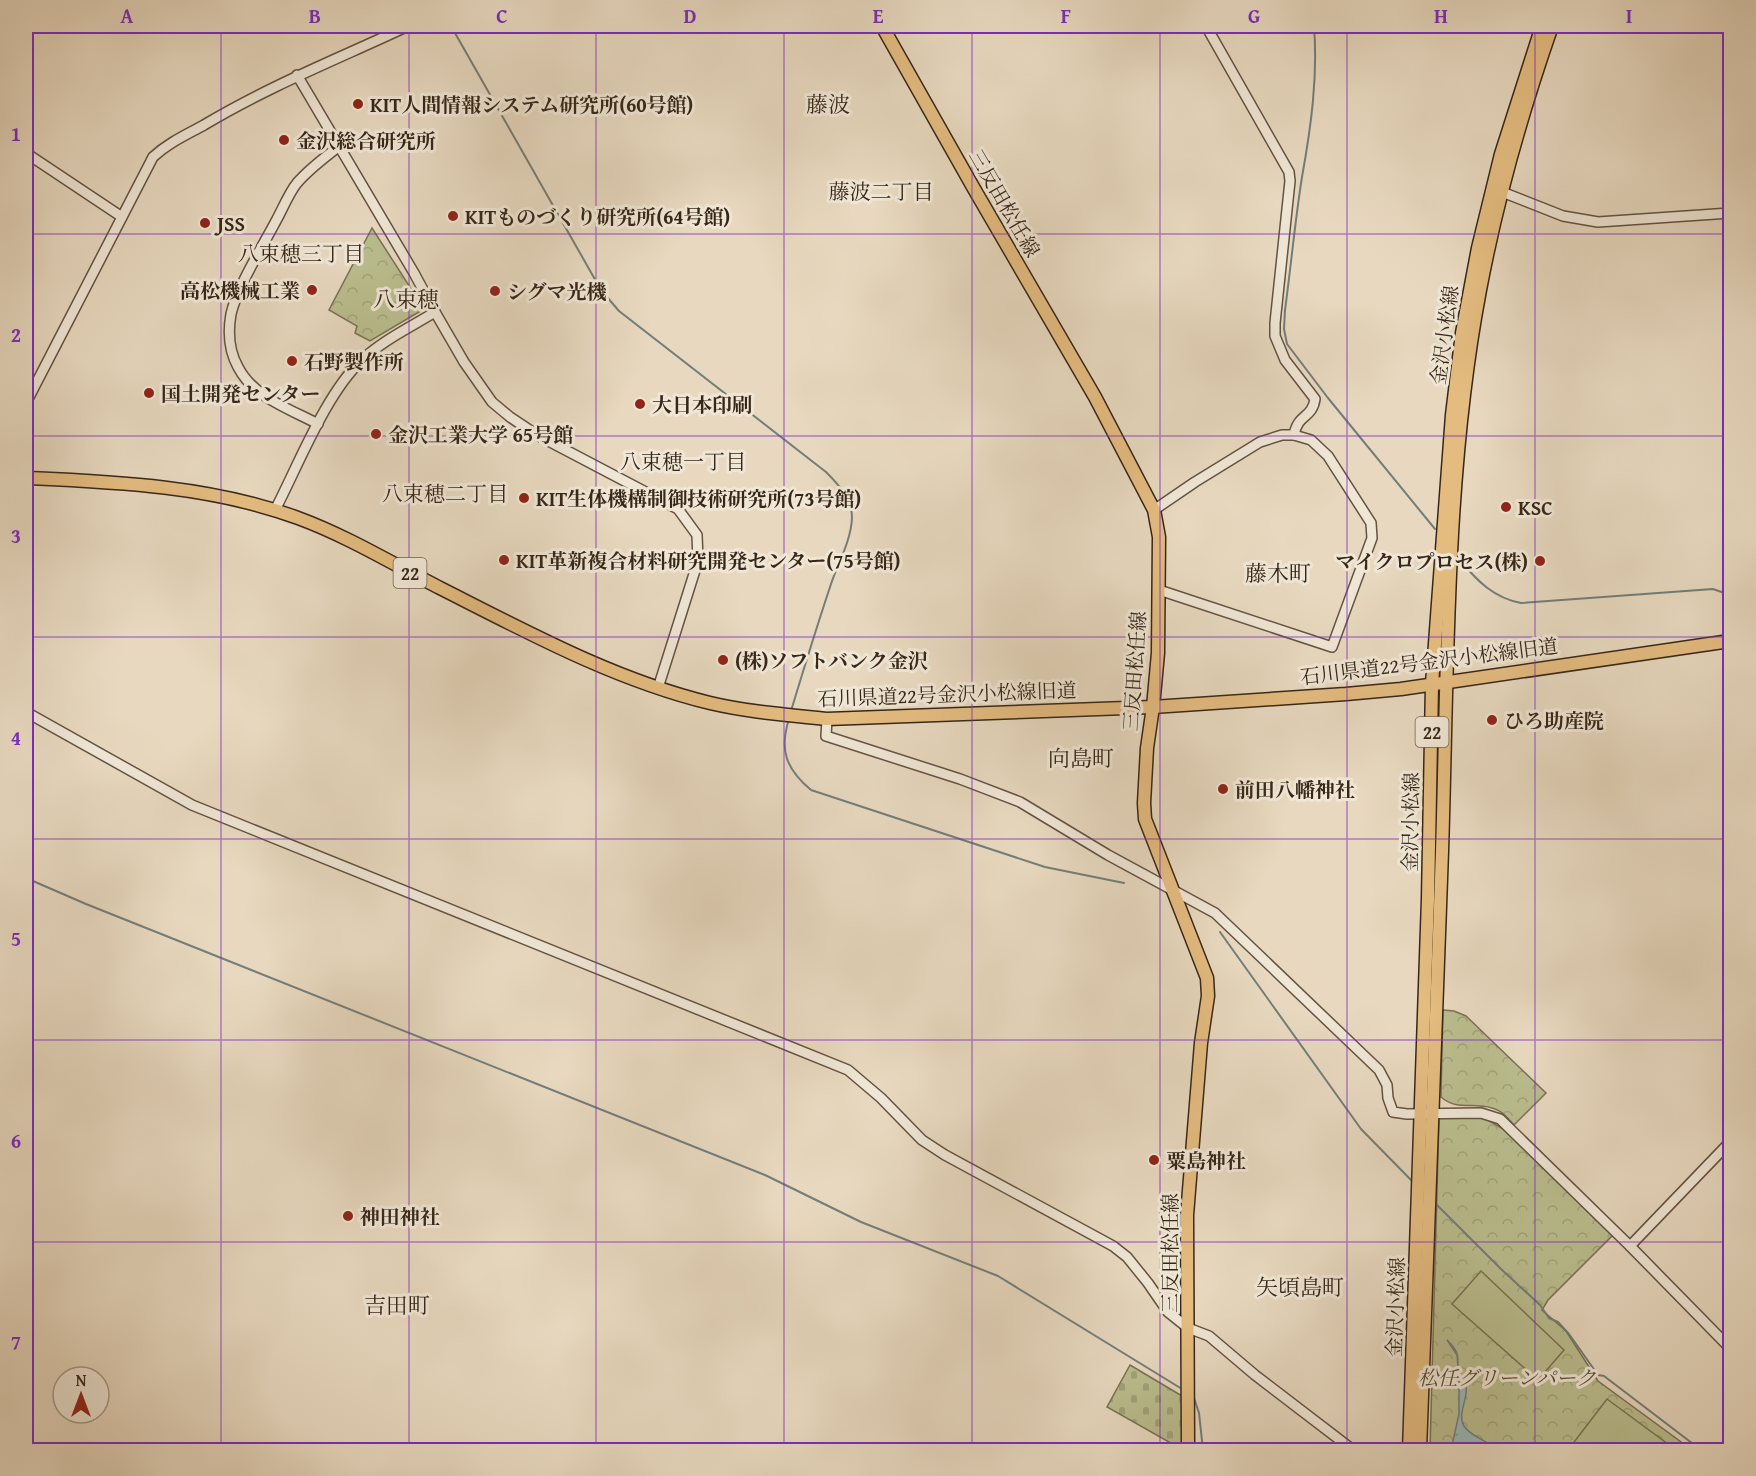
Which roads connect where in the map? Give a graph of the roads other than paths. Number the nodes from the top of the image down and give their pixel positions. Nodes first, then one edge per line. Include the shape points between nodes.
1 (408, 26) edge
2 (882, 26) edge
3 (1206, 26) edge
4 (1542, 26) edge
5 (1552, 26) edge
6 (297, 75) junction
7 (338, 147) junction
8 (26, 153) edge
9 (1496, 190) junction
10 (1731, 213) edge
11 (122, 218) junction
12 (435, 312) junction
13 (26, 403) edge
14 (318, 424) junction
15 (1294, 435) junction
16 (26, 478) edge
17 (275, 510) junction
18 (1154, 510) junction
19 (1159, 590) junction
20 (1731, 641) edge
21 (1446, 682) junction
22 (1432, 684) junction
23 (658, 688) junction
24 (1154, 707) junction
25 (26, 712) edge
26 (827, 719) junction
27 (1171, 888) junction
28 (1427, 1114) junction
29 (1731, 1142) edge
30 (1630, 1246) junction
31 (1188, 1328) junction
32 (1731, 1348) edge
33 (1188, 1450) edge
34 (1353, 1450) edge
35 (1409, 1450) edge
36 (1420, 1450) edge

1 - 6 street
2 - 18 main road, 三反田松任線 via 1095,397
3 - 15 street via 1289,172 1275,336 1285,360 1315,399 1311,412 1298,420
4 - 9 main road, 金沢小松線 / 22
5 - 9 main road, 金沢小松線 / 22
6 - 7 street
6 - 11 street via 164,147 143,173
7 - 12 street
7 - 14 street via 296,184 246,279 232,312 229,336 237,367 260,393
8 - 11 street
9 - 10 street via 1563,216 1598,222
9 - 21 main road, 金沢小松線 / 22 via 1464,402
9 - 22 main road, 金沢小松線 / 22 via 1478,248 1462,333 1445,489
11 - 13 street
12 - 14 street via 362,360 339,387
12 - 23 street via 464,362 501,410 537,435 678,509 697,536 698,561
14 - 17 street
15 - 18 street via 1260,442
15 - 19 street via 1311,440 1328,456 1371,523 1372,538 1332,647
16 - 17 main road, 石川県道22号金沢小松線旧道 / 22 via 178,489
17 - 23 main road, 石川県道22号金沢小松線旧道 / 22 via 337,534 589,661
18 - 19 main road, 三反田松任線 via 1159,537
19 - 24 main road, 三反田松任線
20 - 21 main road, 石川県道22号金沢小松線旧道 / 22
21 - 22 main road, 石川県道22号金沢小松線旧道 / 22
21 - 28 main road, 金沢小松線 / 22
22 - 24 main road, 石川県道22号金沢小松線旧道 / 22
22 - 28 main road, 金沢小松線 / 22
23 - 26 main road, 石川県道22号金沢小松線旧道 / 22 via 710,703
24 - 26 main road, 石川県道22号金沢小松線旧道 / 22
24 - 27 main road, 三反田松任線 via 1147,748 1145,819
25 - 31 street via 192,805 848,1070 922,1140 1120,1251 1168,1312
26 - 27 street via 826,736 1020,802
27 - 28 street via 1215,913 1380,1070 1393,1112
27 - 31 main road, 三反田松任線 via 1208,978 1188,1190
28 - 30 street via 1482,1113 1500,1119
28 - 35 main road, 金沢小松線 / 22
28 - 36 main road, 金沢小松線 / 22
29 - 30 street
30 - 32 street
31 - 33 main road, 三反田松任線
31 - 34 street via 1209,1336

